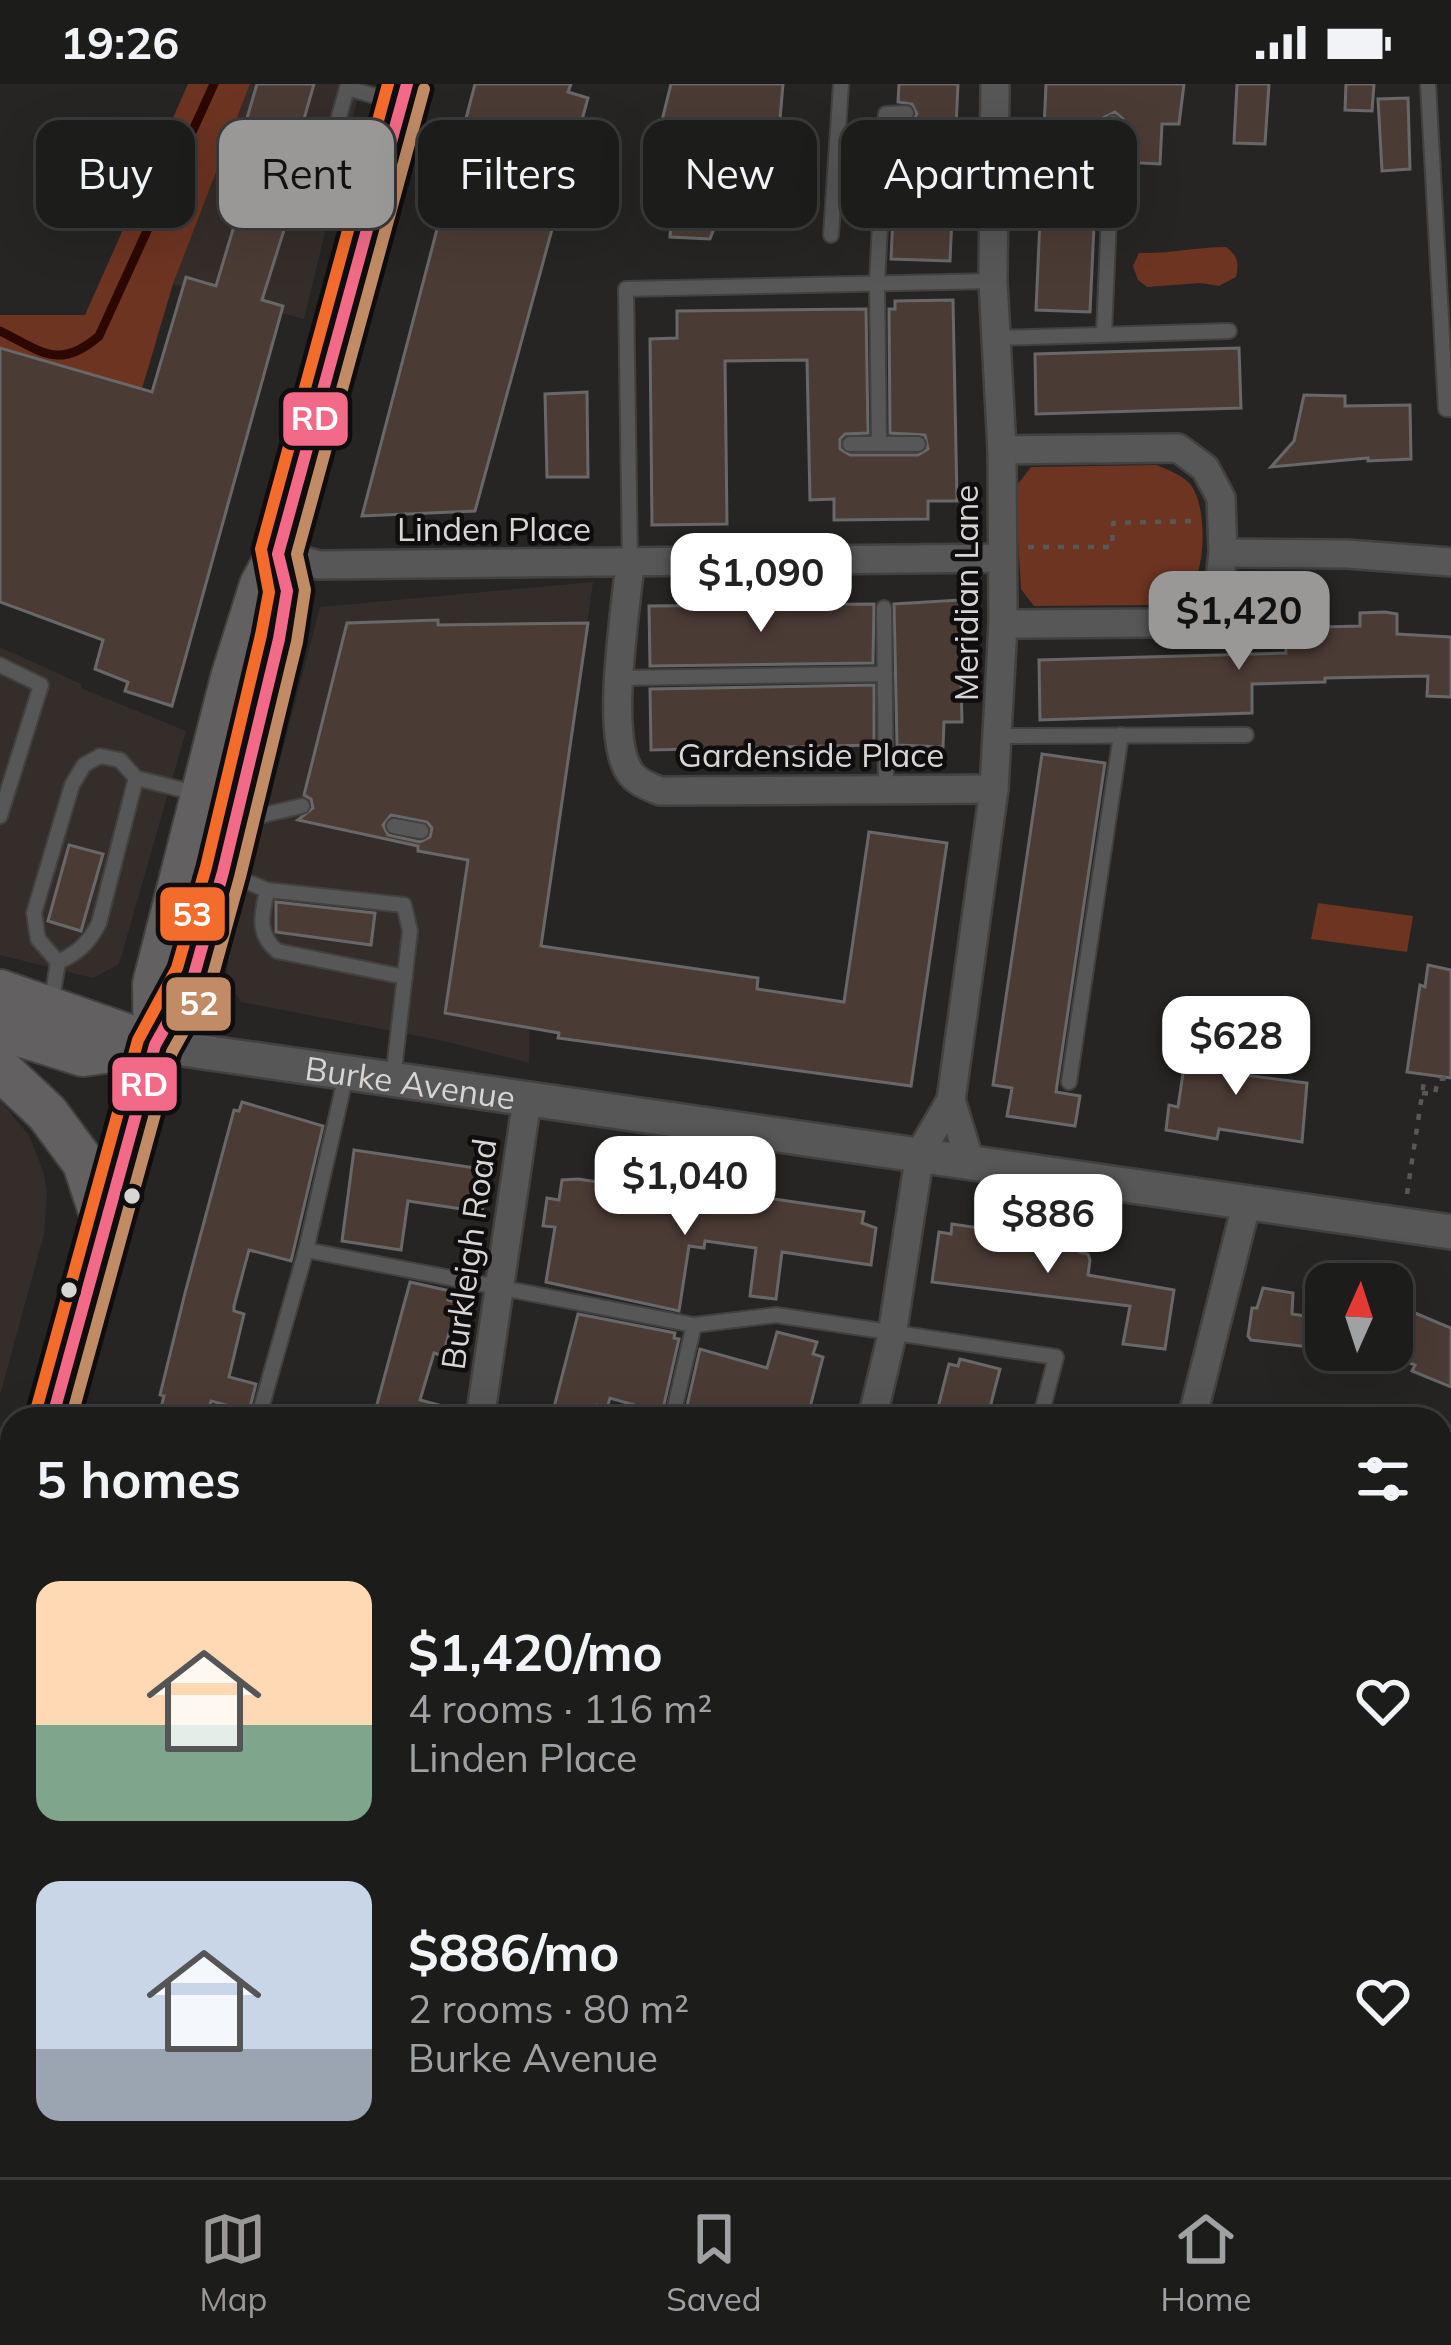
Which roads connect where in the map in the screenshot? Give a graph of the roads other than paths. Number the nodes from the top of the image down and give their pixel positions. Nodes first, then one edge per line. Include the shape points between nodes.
1 (841, 84) edge
2 (995, 84) edge
3 (1428, 84) edge
4 (405, 93) edge
5 (907, 113) dead end
6 (338, 120) edge
7 (394, 133) edge
8 (368, 228) edge
9 (1108, 228) edge
10 (831, 235) dead end
11 (993, 281) junction
12 (877, 282) junction
13 (1229, 331) dead end
14 (1104, 333) junction
15 (996, 338) junction
16 (1451, 409) edge
17 (850, 444) dead end
18 (879, 444) junction
19 (917, 444) dead end
20 (1002, 450) junction
21 (1014, 553) junction
22 (1223, 553) junction
23 (278, 554) junction
24 (1451, 562) edge
25 (630, 563) junction
26 (884, 608) dead end
27 (1003, 624) junction
28 (0, 665) edge
29 (885, 674) junction
30 (620, 678) junction
31 (1121, 735) junction
32 (1246, 735) dead end
33 (999, 736) junction
34 (136, 778) junction
35 (994, 789) junction
36 (886, 790) junction
37 (202, 794) junction
38 (302, 806) dead end
39 (0, 816) edge
40 (235, 822) junction
41 (394, 826) dead end
42 (421, 831) dead end
43 (224, 872) junction
44 (267, 890) junction
45 (58, 962) junction
46 (405, 977) junction
47 (0, 991) edge
48 (50, 1010) junction
49 (0, 1030) edge
50 (154, 1045) junction
51 (0, 1069) edge
52 (346, 1072) junction
53 (393, 1078) junction
54 (1069, 1082) dead end
55 (527, 1100) junction
56 (951, 1100) junction
57 (920, 1153) junction
58 (970, 1162) junction
59 (1247, 1202) junction
60 (105, 1227) junction
61 (1451, 1232) edge
62 (306, 1250) junction
63 (500, 1289) junction
64 (694, 1325) junction
65 (892, 1335) junction
66 (55, 1407) edge
67 (261, 1407) edge
68 (482, 1407) edge
69 (674, 1407) edge
70 (875, 1407) edge
71 (1043, 1407) edge
72 (1195, 1407) edge

1 - 10 lane
2 - 11 street, Meridian Lane
3 - 16 lane
4 - 6 lane via 347,88
4 - 7 main road
5 - 12 lane via 886,114
8 - 23 main road
9 - 14 lane
11 - 12 lane
11 - 15 street, Meridian Lane
12 - 18 lane
12 - 25 lane via 626,290
13 - 14 lane
14 - 15 lane
15 - 20 street, Meridian Lane
17 - 18 lane
18 - 19 lane
20 - 21 street, Meridian Lane
20 - 22 street via 1178,448 1205,468 1221,498
21 - 25 street, Linden Place
21 - 27 street, Meridian Lane
22 - 24 street
22 - 27 street via 1219,586 1199,612 1156,622
23 - 25 street, Linden Place via 319,565
23 - 37 main road via 261,585
23 - 40 main road via 287,591 282,623
25 - 30 street, Gardenside Place
26 - 29 lane
27 - 33 street, Meridian Lane
28 - 39 lane via 41,685
29 - 30 lane
29 - 36 lane
30 - 36 street, Gardenside Place via 621,751 647,786
31 - 32 lane
31 - 33 lane
31 - 54 lane
33 - 35 street, Meridian Lane
34 - 37 lane
34 - 45 lane via 99,923 91,940
34 - 45 lane via 120,760 100,756 72,785 34,913 38,939
35 - 36 street, Gardenside Place
35 - 56 street, Meridian Lane
37 - 50 main road via 154,984
38 - 40 lane
40 - 43 main road
41 - 42 lane
43 - 44 lane
43 - 50 main road via 194,975
44 - 46 lane via 261,924 277,951
44 - 46 lane via 404,905
45 - 48 lane
46 - 53 lane
47 - 48 main road, Burke Avenue
48 - 50 main road, Burke Avenue
49 - 50 main road, Burke Avenue via 83,1054
50 - 52 street, Burke Avenue
50 - 60 main road
51 - 60 main road via 84,1163
52 - 53 street, Burke Avenue
52 - 62 lane
53 - 55 street, Burke Avenue
55 - 57 street, Burke Avenue
55 - 63 street, Burkleigh Road
56 - 57 street, Meridian Lane
56 - 58 street, Meridian Lane
57 - 58 street, Burke Avenue
57 - 65 street
58 - 59 street, Burke Avenue
59 - 61 street, Burke Avenue
59 - 72 street
60 - 66 main road
62 - 63 lane
62 - 67 lane
63 - 64 lane
63 - 68 street, Burkleigh Road
64 - 65 lane via 776,1315
64 - 69 lane
65 - 70 street
65 - 71 lane via 1056,1357

